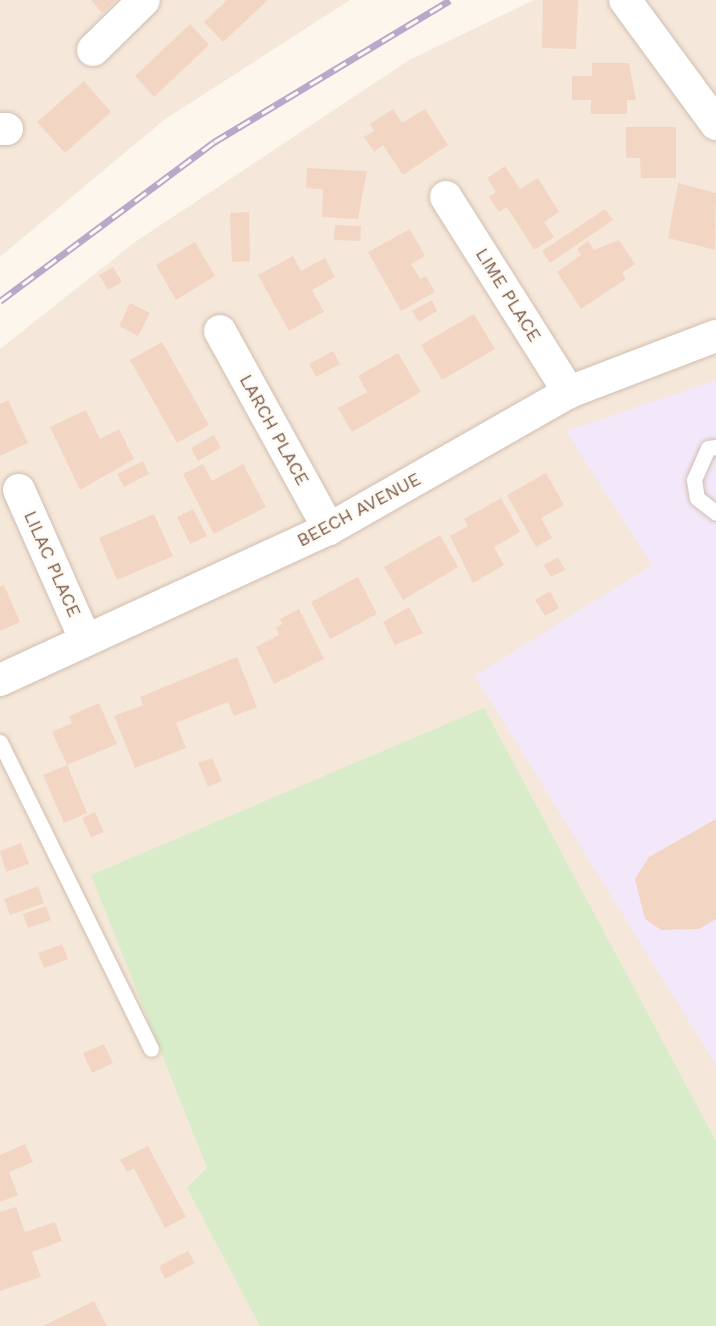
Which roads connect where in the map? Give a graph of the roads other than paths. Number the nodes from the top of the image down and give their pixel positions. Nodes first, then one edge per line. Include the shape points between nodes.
1 (144, 0) edge
2 (625, 0) edge
3 (93, 50) dead end
4 (716, 124) edge
5 (446, 197) dead end
6 (220, 331) dead end
7 (716, 336) edge
8 (569, 392) junction
9 (716, 447) edge
10 (19, 490) dead end
11 (716, 513) edge
12 (329, 529) junction
13 (84, 639) junction
14 (0, 680) edge
15 (0, 742) edge
16 (151, 1049) dead end

1 - 3 street
2 - 4 street
5 - 8 street, LIME PLACE
6 - 12 street, LARCH PLACE
7 - 8 street, BEECH AVENUE
8 - 12 street, BEECH AVENUE
9 - 11 lane via 708,448 694,480 697,498
10 - 13 street, LILAC PLACE
12 - 13 street, BEECH AVENUE
13 - 14 street, BEECH AVENUE
15 - 16 lane

